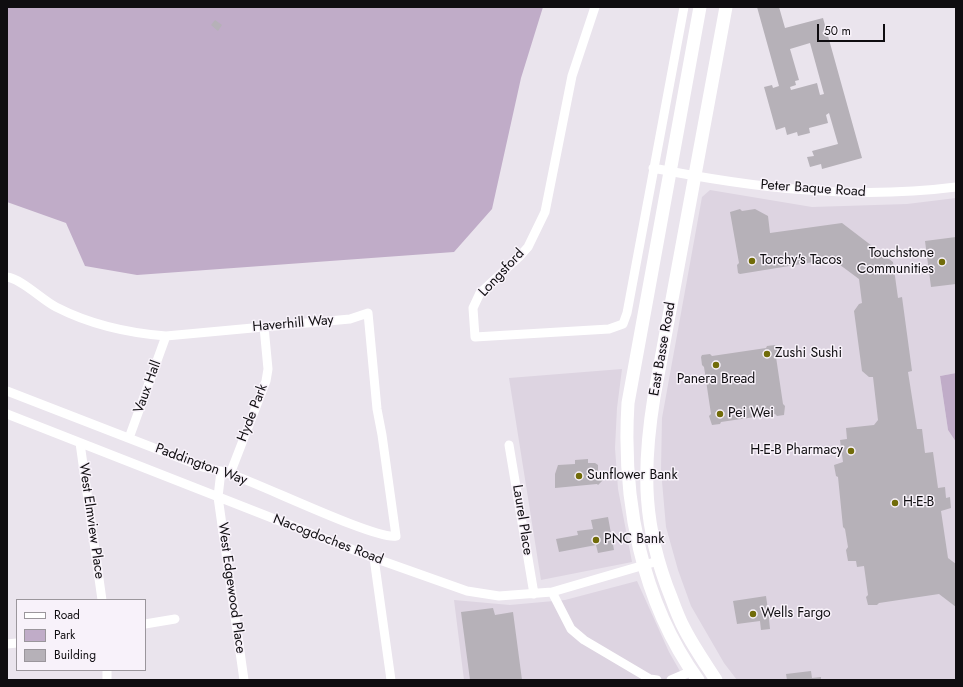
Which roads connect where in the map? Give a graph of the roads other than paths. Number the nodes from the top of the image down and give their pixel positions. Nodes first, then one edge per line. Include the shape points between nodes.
1 (595, 7) edge
2 (684, 7) edge
3 (700, 7) edge
4 (726, 7) edge
5 (653, 168) junction
6 (670, 171) junction
7 (695, 176) junction
8 (956, 187) edge
9 (7, 277) edge
10 (264, 327) junction
11 (166, 336) junction
12 (7, 391) edge
13 (7, 414) edge
14 (129, 438) junction
15 (80, 443) junction
16 (509, 446) dead end
17 (226, 473) junction
18 (218, 497) junction
19 (396, 536) joint
20 (374, 558) junction
21 (658, 561) junction
22 (644, 565) junction
23 (552, 592) junction
24 (534, 594) junction
25 (102, 599) edge
26 (175, 619) dead end
27 (146, 624) edge
28 (695, 676) edge
29 (244, 680) edge
30 (391, 680) edge
31 (657, 680) edge
32 (671, 680) edge
33 (716, 680) edge

1 - 5 street, Longsford via 572,76 545,212 528,246 480,293 474,308 475,337 609,329 623,324
2 - 5 street, Longsford
3 - 6 main road, East Basse Road
4 - 7 main road, East Basse Road
5 - 6 street
6 - 7 street, Peter Baque Road
6 - 22 main road, East Basse Road via 628,404 626,434 628,485 634,526
7 - 8 street, Peter Baque Road via 788,189 880,193
7 - 21 main road, East Basse Road via 648,436 648,508 651,535
9 - 11 street, Haverhill Way via 54,306 92,323 117,330
10 - 11 street, Haverhill Way
10 - 17 street, Hyde Park via 268,369 266,381
10 - 19 street, Haverhill Way via 350,319 368,313 376,409
11 - 14 street, Vaux Hall
12 - 14 street, Paddington Way
13 - 15 street, Nacogdoches Road
14 - 17 street, Paddington Way via 203,467
15 - 18 street, Nacogdoches Road
15 - 25 street, West Elmview Place
16 - 24 street, Laurel Place
17 - 18 street, Hyde Park
17 - 19 street, Paddington Way via 362,528 387,536
18 - 20 street, Nacogdoches Road
18 - 29 street, West Edgewood Place
20 - 24 street, Nacogdoches Road via 467,591 499,596
20 - 30 street
21 - 22 street, Nacogdoches Road
21 - 33 main road, East Basse Road via 683,627
22 - 23 street, Nacogdoches Road
22 - 28 main road, East Basse Road via 668,630
23 - 24 street, Nacogdoches Road
23 - 31 street via 571,629 584,640 650,679
26 - 27 street
28 - 32 street

